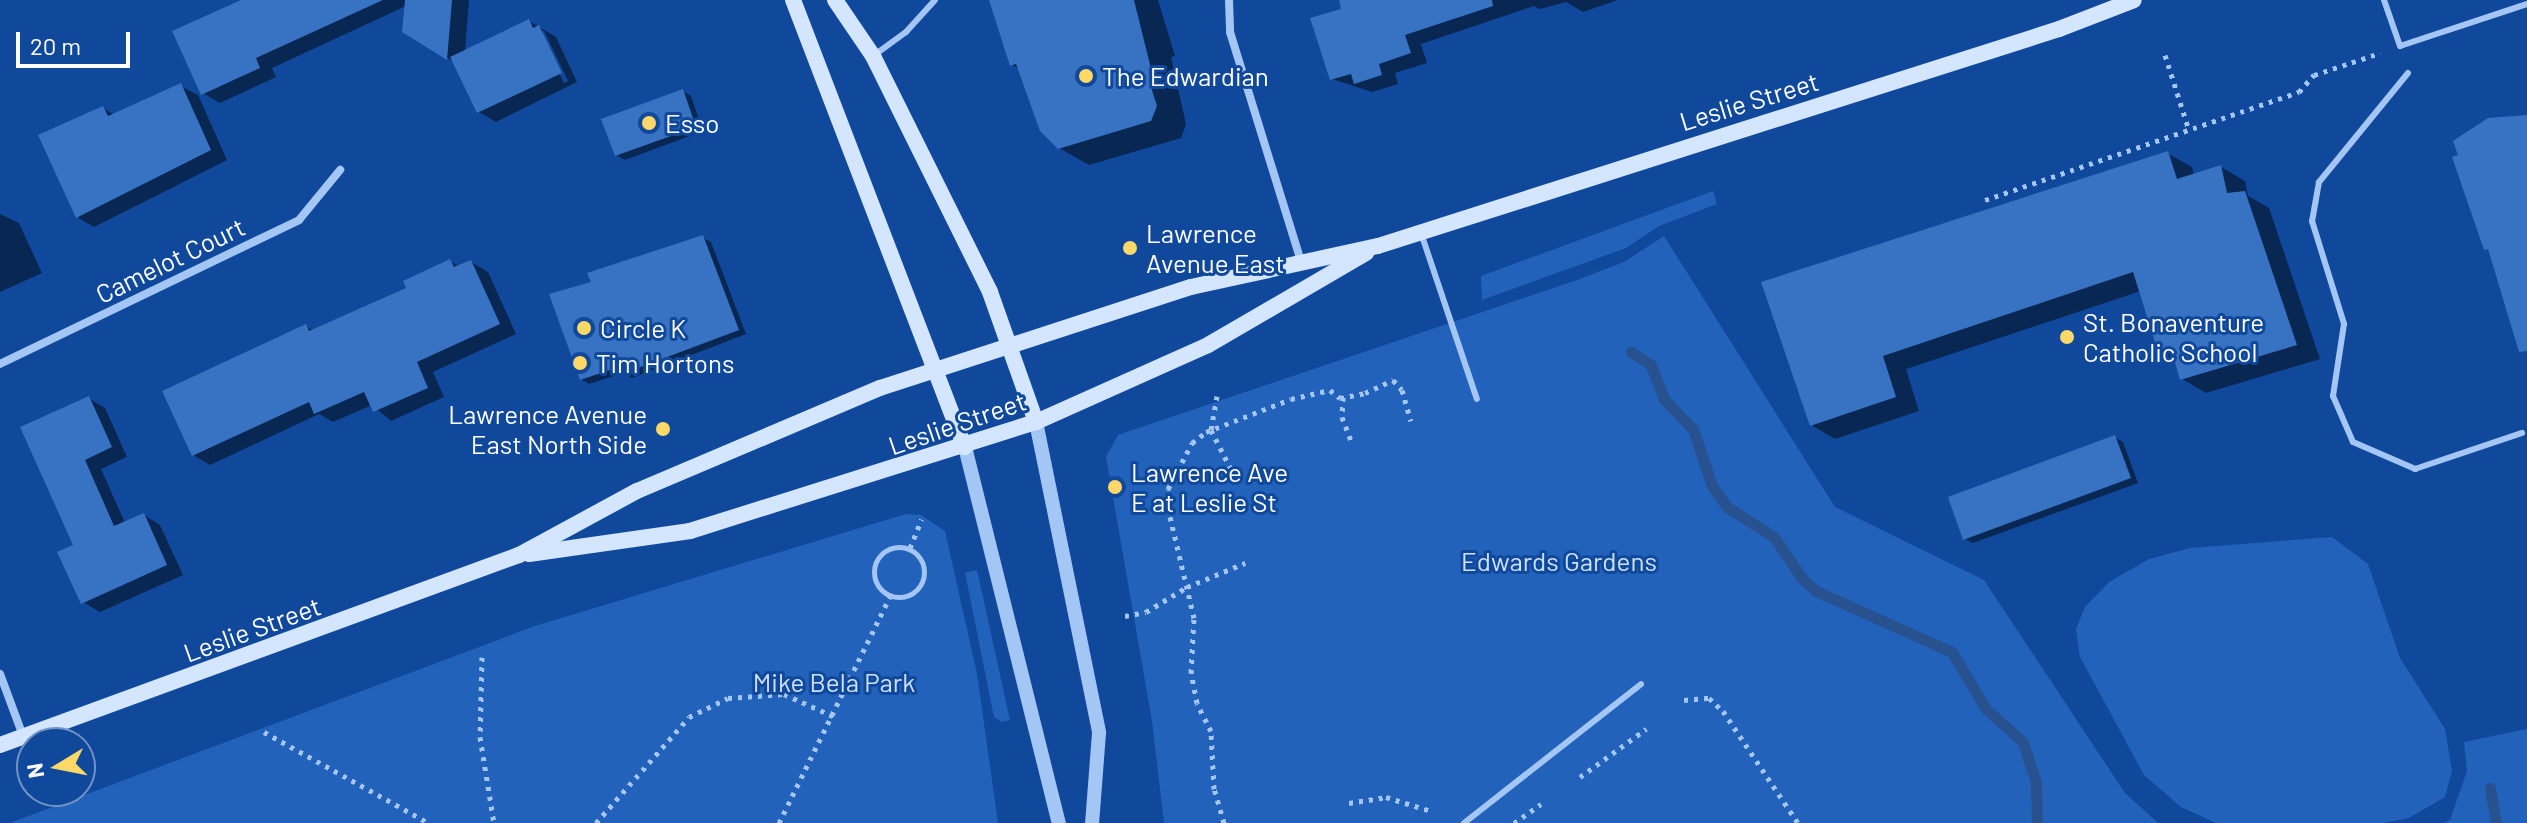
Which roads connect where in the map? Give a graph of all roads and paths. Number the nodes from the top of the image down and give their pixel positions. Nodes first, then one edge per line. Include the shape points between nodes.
1 (793, 0) edge
2 (835, 0) edge
3 (935, 0) edge
4 (1229, 0) edge
5 (2134, 0) edge
6 (2384, 0) edge
7 (2527, 4) edge
8 (2400, 46) junction
9 (2165, 55) dead end
10 (873, 56) junction
11 (2408, 73) dead end
12 (2189, 130) junction
13 (340, 170) dead end
14 (1985, 200) dead end
15 (1420, 230) junction
16 (1378, 246) junction
17 (1301, 262) junction
18 (1011, 344) junction
19 (0, 364) edge
20 (939, 368) junction
21 (1217, 396) dead end
22 (1343, 397) junction
23 (1477, 399) dead end
24 (1411, 421) dead end
25 (1036, 422) junction
26 (1211, 430) junction
27 (2522, 433) dead end
28 (1351, 441) dead end
29 (965, 447) junction
30 (1237, 481) dead end
31 (922, 519) dead end
32 (910, 548) junction
33 (519, 555) junction
34 (1245, 563) dead end
35 (1187, 587) junction
36 (890, 596) junction
37 (1125, 616) dead end
38 (482, 657) dead end
39 (0, 674) edge
40 (1641, 684) dead end
41 (1684, 700) dead end
42 (835, 717) junction
43 (19, 727) edge
44 (50, 727) edge
45 (1646, 729) dead end
46 (264, 732) dead end
47 (1580, 777) dead end
48 (1349, 803) dead end
49 (1541, 804) dead end
50 (1431, 811) dead end
51 (429, 823) edge
52 (494, 823) edge
53 (596, 823) edge
54 (779, 823) edge
55 (1059, 823) edge
56 (1092, 823) edge
57 (1224, 823) edge
58 (1464, 823) edge
59 (1514, 823) edge
60 (1798, 823) edge

1 - 20 main road
2 - 10 main road
3 - 10 lane via 906,32
4 - 17 street via 1230,32
5 - 15 main road, Leslie Street via 2059,29
6 - 8 lane
7 - 8 lane
8 - 12 path via 2314,75 2299,92
9 - 12 path
10 - 18 main road
11 - 27 lane via 2319,182 2312,221 2344,324 2333,396 2353,442 2377,457 2415,469
12 - 14 path
13 - 19 street, Camelot Court via 299,220
15 - 16 main road, Leslie Street
15 - 23 lane
16 - 17 main road, Leslie Street
16 - 25 main road, Leslie Street via 1208,345
17 - 18 main road, Leslie Street via 1191,287
18 - 20 main road, Leslie Street
18 - 25 main road
20 - 29 main road
20 - 33 main road, Leslie Street via 645,487
21 - 26 path
22 - 24 path via 1393,380 1402,390
22 - 26 path via 1330,390 1291,399
22 - 28 path via 1342,417
25 - 29 main road, Leslie Street
25 - 56 street via 1099,733
26 - 30 path
26 - 35 path via 1192,443 1168,489
29 - 33 main road, Leslie Street via 690,531
29 - 55 street
31 - 32 path
32 - 36 path via 922,561 921,585 907,596
32 - 36 path via 886,549 875,562 877,586
33 - 44 main road, Leslie Street
34 - 35 path
35 - 37 path via 1146,612
35 - 57 path via 1194,618 1191,673 1197,703 1211,731 1214,789
36 - 42 path
38 - 52 path via 480,737
39 - 43 street
40 - 58 lane
41 - 60 path via 1709,698 1723,711
42 - 53 path via 784,694 728,698 689,717
42 - 54 path
45 - 47 path
46 - 51 path
48 - 50 path via 1386,797
49 - 59 path

